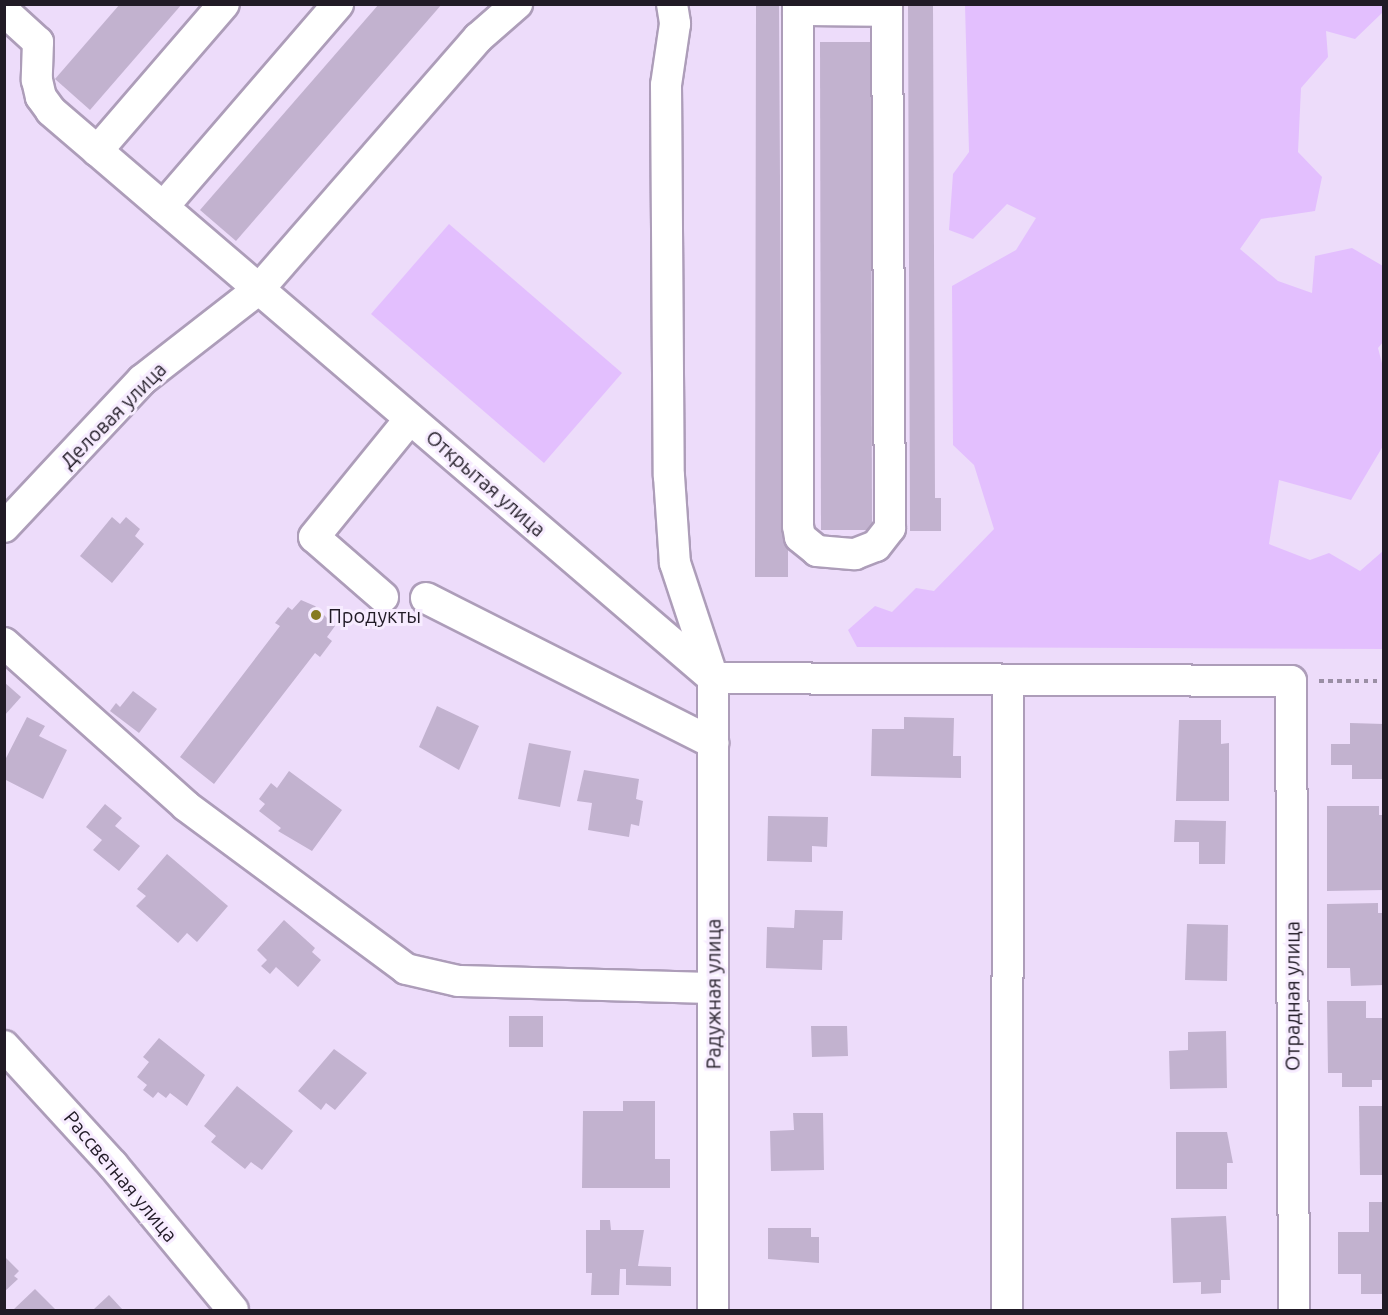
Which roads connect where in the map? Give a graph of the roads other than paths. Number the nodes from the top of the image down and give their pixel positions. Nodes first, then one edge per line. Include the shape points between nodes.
1 (224, 4) edge
2 (338, 4) edge
3 (517, 4) edge
4 (672, 4) edge
5 (798, 7) edge
6 (887, 8) edge
7 (4, 11) edge
8 (97, 151) junction
9 (164, 207) junction
10 (259, 289) junction
11 (411, 419) junction
12 (4, 527) edge
13 (382, 597) dead end
14 (426, 598) dead end
15 (4, 643) edge
16 (713, 678) junction
17 (1008, 680) junction
18 (713, 743) junction
19 (713, 988) junction
20 (4, 1046) edge
21 (233, 1311) edge
22 (713, 1311) edge
23 (1007, 1311) edge
24 (1294, 1311) edge

1 - 8 street
2 - 9 street
3 - 10 street, Деловая улица via 478,38
4 - 16 street, Радужная улица via 675,24 666,85 669,476 675,563
5 - 6 street
5 - 6 street via 798,526 800,537 817,550 855,554 876,546 890,528
7 - 8 street, Открытая улица via 38,42 41,97 51,111
8 - 9 street, Открытая улица
9 - 10 street, Открытая улица
10 - 11 street, Открытая улица
10 - 12 street, Деловая улица via 142,380
11 - 13 street via 314,537
11 - 16 street, Открытая улица
14 - 18 street
15 - 19 street via 186,806 406,969 458,981
16 - 17 street
16 - 18 street, Радужная улица
17 - 23 street
17 - 24 street, Отрадная улица via 1291,681
18 - 19 street, Радужная улица
19 - 22 street, Радужная улица
20 - 21 street, Рассветная улица via 113,1165

